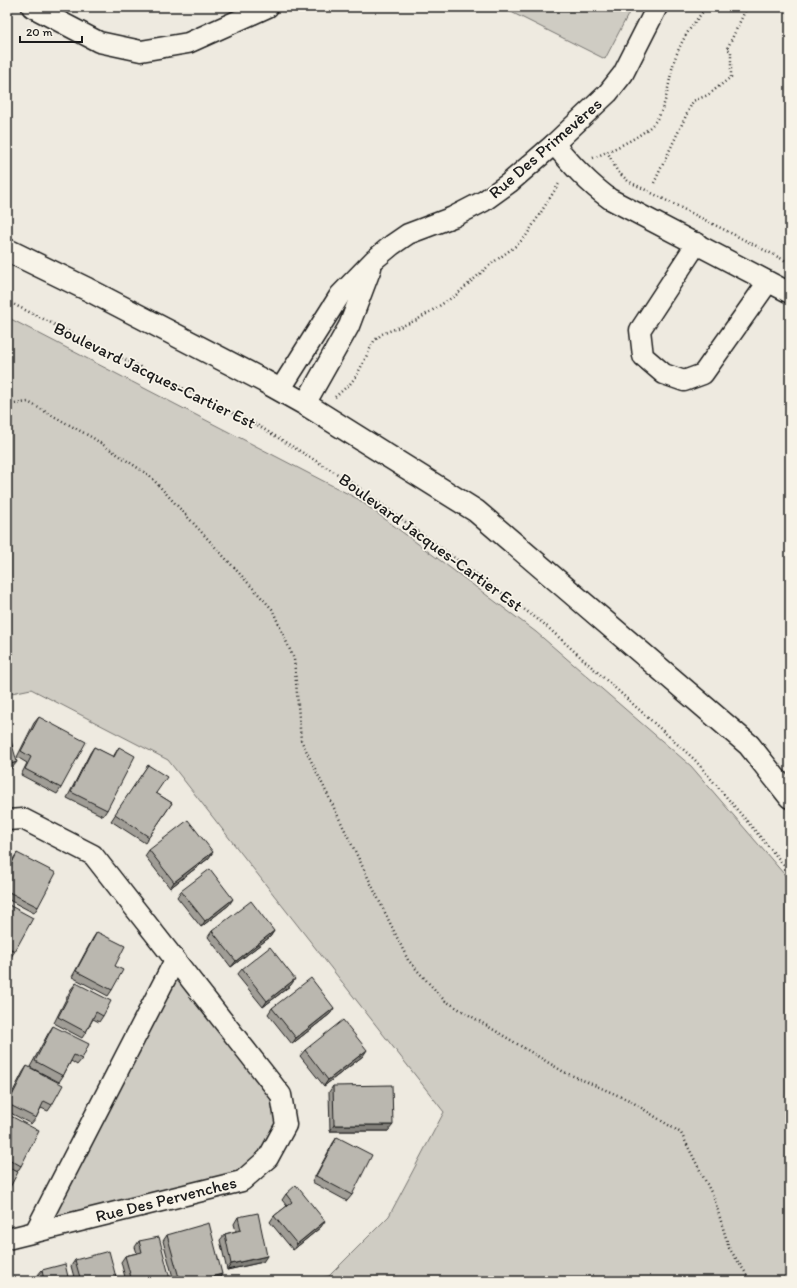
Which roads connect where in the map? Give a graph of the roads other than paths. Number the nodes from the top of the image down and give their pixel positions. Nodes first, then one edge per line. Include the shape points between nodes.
1 (32, 7) edge
2 (268, 7) edge
3 (657, 7) edge
4 (554, 144) junction
5 (697, 243) junction
6 (7, 250) edge
7 (374, 260) junction
8 (768, 282) junction
9 (790, 293) edge
10 (280, 390) junction
11 (305, 404) junction
12 (790, 797) edge
13 (7, 820) edge
14 (175, 960) junction
15 (34, 1232) junction
16 (7, 1239) edge

1 - 2 street via 99,42 141,51 188,43
3 - 4 street, Rue Des Primevères via 617,83
4 - 5 street via 583,177 610,199
4 - 7 street, Rue Des Primevères via 484,201 453,217 408,234
5 - 8 street
5 - 8 street via 640,330 643,356 664,374 684,381 703,374
6 - 10 main road
7 - 10 street, Rue Des Primevères via 340,295
7 - 11 street, Rue Des Primevères via 349,326
8 - 9 street
10 - 11 main road
11 - 12 main road via 476,511 749,746
13 - 14 street, Rue Des Pervenches via 23,819 93,855
14 - 15 street
14 - 15 street, Rue Des Pervenches via 281,1095 286,1125 268,1158 242,1181
15 - 16 street, Rue Des Pervenches

